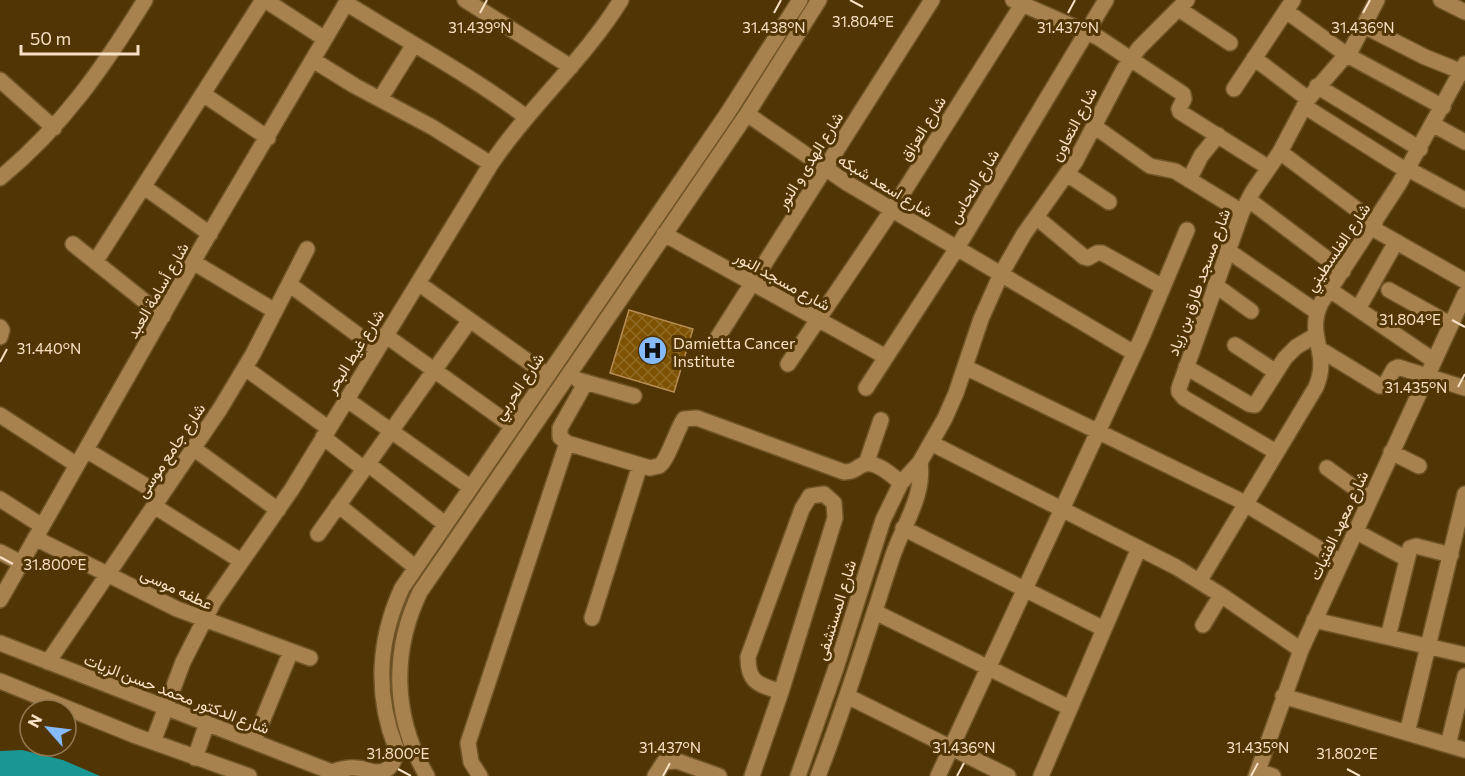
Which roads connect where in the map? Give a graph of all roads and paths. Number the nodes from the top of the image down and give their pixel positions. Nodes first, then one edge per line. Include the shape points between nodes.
1 (145, 0) edge
2 (264, 0) edge
3 (465, 0) edge
4 (621, 0) edge
5 (800, 0) edge
6 (819, 0) edge
7 (932, 0) edge
8 (1106, 0) edge
9 (1377, 0) edge
10 (1441, 0) edge
11 (347, 2) edge
12 (1020, 2) edge
13 (1183, 4) edge
14 (1288, 4) edge
15 (1465, 12) edge
16 (1364, 26) junction
17 (1088, 32) junction
18 (325, 39) junction
19 (1230, 43) dead end
20 (413, 46) junction
21 (1347, 55) junction
22 (1131, 58) junction
23 (1254, 58) junction
24 (313, 60) junction
25 (571, 68) junction
26 (1464, 70) edge
27 (0, 80) edge
28 (1234, 89) dead end
29 (203, 94) junction
30 (1310, 97) junction
31 (380, 99) junction
32 (1443, 107) junction
33 (747, 114) junction
34 (526, 117) junction
35 (1434, 125) junction
36 (1094, 126) junction
37 (54, 128) junction
38 (1218, 135) junction
39 (268, 138) junction
40 (1465, 142) edge
41 (1420, 150) junction
42 (1280, 152) junction
43 (491, 164) junction
44 (1269, 168) junction
45 (825, 169) junction
46 (1407, 170) junction
47 (1067, 174) junction
48 (0, 178) edge
49 (1189, 180) junction
50 (144, 187) junction
51 (1465, 200) edge
52 (1109, 202) dead end
53 (1245, 206) junction
54 (892, 210) junction
55 (1036, 217) junction
56 (1374, 226) junction
57 (1187, 230) dead end
58 (210, 234) junction
59 (664, 234) junction
60 (1396, 242) junction
61 (73, 244) dead end
62 (957, 248) junction
63 (307, 249) dead end
64 (1227, 250) junction
65 (95, 262) junction
66 (193, 262) junction
67 (1343, 271) junction
68 (1001, 274) junction
69 (1465, 281) edge
70 (417, 282) junction
71 (289, 284) junction
72 (752, 284) junction
73 (1215, 285) junction
74 (1163, 287) junction
75 (1330, 290) junction
76 (1389, 290) dead end
77 (1465, 294) edge
78 (1358, 309) junction
79 (275, 311) junction
80 (1251, 311) dead end
81 (1317, 312) junction
82 (163, 316) junction
83 (470, 320) junction
84 (818, 320) junction
85 (1456, 321) edge
86 (0, 327) edge
87 (385, 335) junction
88 (1316, 335) junction
89 (0, 337) edge
90 (716, 340) dead end
91 (1235, 345) dead end
92 (376, 349) junction
93 (1321, 350) junction
94 (1134, 353) junction
95 (885, 357) junction
96 (1433, 360) junction
97 (788, 364) dead end
98 (965, 367) junction
99 (1186, 367) junction
100 (245, 368) junction
101 (434, 370) junction
102 (1276, 372) junction
103 (547, 375) junction
104 (566, 376) junction
105 (1426, 376) junction
106 (586, 382) junction
107 (866, 388) dead end
108 (1465, 388) edge
109 (634, 396) dead end
110 (346, 399) junction
111 (0, 415) edge
112 (881, 420) dead end
113 (512, 426) junction
114 (391, 431) junction
115 (1097, 431) junction
116 (326, 432) junction
117 (567, 443) junction
118 (932, 443) junction
119 (193, 448) junction
120 (86, 450) junction
121 (1276, 452) junction
122 (1391, 452) junction
123 (920, 462) junction
124 (866, 464) junction
125 (77, 465) junction
126 (640, 465) junction
127 (366, 466) junction
128 (1419, 466) dead end
129 (1327, 468) dead end
130 (901, 483) junction
131 (470, 488) junction
132 (1465, 495) edge
133 (0, 499) edge
134 (1370, 499) junction
135 (158, 501) junction
136 (1245, 504) junction
137 (338, 505) junction
138 (1062, 509) junction
139 (278, 510) junction
140 (445, 524) junction
141 (903, 528) junction
142 (1355, 531) junction
143 (39, 532) junction
144 (318, 534) dead end
145 (1139, 548) junction
146 (0, 552) edge
147 (1456, 552) edge
148 (1407, 559) junction
149 (241, 561) junction
150 (1341, 562) junction
151 (21, 564) junction
152 (415, 567) junction
153 (108, 574) junction
154 (1200, 580) junction
155 (1024, 589) junction
156 (1221, 595) junction
157 (0, 600) edge
158 (875, 612) junction
159 (592, 618) dead end
160 (203, 620) junction
161 (1314, 620) junction
162 (1203, 625) dead end
163 (1104, 629) junction
164 (1388, 637) junction
165 (0, 643) edge
166 (383, 646) junction
167 (1429, 647) junction
168 (401, 648) junction
169 (1300, 650) junction
170 (291, 651) junction
171 (1465, 655) edge
172 (310, 658) dead end
173 (48, 662) junction
174 (988, 668) junction
175 (1465, 676) edge
176 (0, 681) edge
177 (781, 693) junction
178 (847, 696) junction
179 (1284, 696) junction
180 (166, 707) junction
181 (1070, 708) junction
182 (207, 723) junction
183 (1407, 733) junction
184 (254, 741) junction
185 (153, 742) junction
186 (1448, 745) junction
187 (951, 748) junction
188 (1465, 750) edge
189 (195, 758) junction
190 (1257, 773) edge
191 (337, 774) edge
192 (249, 776) edge
193 (427, 776) edge
194 (480, 776) edge
195 (655, 776) edge
196 (719, 776) edge
197 (752, 776) edge
198 (798, 776) edge
199 (818, 776) edge
200 (938, 776) edge
201 (1008, 776) edge
202 (1041, 776) edge
203 (1273, 776) edge

1 - 37 street via 105,65
2 - 18 street
2 - 29 street
3 - 25 street
4 - 25 street, شارع غيط البحر
5 - 103 street, شارع الحربي via 727,114
6 - 33 street, شارع الحربي
7 - 45 street, شارع الهدى و النور
8 - 17 street, شارع النحاس
9 - 16 street, شارع مسجد طارق بن زياد
10 - 15 street
11 - 18 street, شارع أسامة العبد
11 - 20 street
12 - 17 street
12 - 54 street, شارع العزاق
13 - 19 street
13 - 22 street, شارع التعاون
14 - 21 street
14 - 23 street
16 - 21 street, شارع مسجد طارق بن زياد
16 - 26 street via 1425,57
17 - 22 street
17 - 62 street, شارع النحاس
18 - 24 street, شارع أسامة العبد
20 - 31 street
20 - 34 street via 468,76
21 - 30 street, شارع مسجد طارق بن زياد
21 - 32 street
22 - 36 street, شارع التعاون
22 - 38 street via 1183,94 1180,112
23 - 28 street
23 - 30 street
24 - 31 street
24 - 39 street, شارع أسامة العبد
25 - 34 street, شارع غيط البحر
26 - 32 street, شارع الفلسطيني
27 - 37 street
29 - 39 street
29 - 50 street
30 - 41 street
30 - 42 street, شارع مسجد طارق بن زياد
30 - 46 street
31 - 43 street
32 - 35 street, شارع الفلسطيني
33 - 45 street, شارع اسعد شبكه
33 - 59 street, شارع الحربي
34 - 43 street, شارع غيط البحر
35 - 40 street
35 - 41 street, شارع الفلسطيني
36 - 47 street, شارع التعاون
36 - 49 street via 1153,168 1171,170
37 - 48 street
38 - 44 street
38 - 49 street
39 - 58 street, شارع أسامة العبد
41 - 46 street, شارع الفلسطيني
42 - 44 street, شارع مسجد طارق بن زياد
42 - 56 street
43 - 70 street, شارع غيط البحر
44 - 53 street, شارع مسجد طارق بن زياد
45 - 54 street, شارع اسعد شبكه
45 - 72 street, شارع الهدى و النور
46 - 51 street
46 - 56 street, شارع الفلسطيني
47 - 52 street
47 - 55 street, شارع التعاون
49 - 53 street
50 - 58 street
50 - 65 street
53 - 64 street, شارع مسجد طارق بن زياد
53 - 67 street
54 - 62 street, شارع اسعد شبكه
54 - 84 street, شارع العزاق
55 - 68 street, شارع التعاون
55 - 74 street via 1084,257 1102,253
56 - 60 street
56 - 67 street, شارع الفلسطيني
57 - 74 street
58 - 66 street, شارع أسامة العبد
59 - 72 street, شارع مسجد النور
59 - 104 street, شارع الحربي
60 - 69 street
60 - 78 street
61 - 65 street
62 - 68 street, شارع اسعد شبكه
62 - 95 street, شارع النحاس
63 - 71 street, شارع جامع موسى
64 - 73 street, شارع مسجد طارق بن زياد
64 - 81 street
65 - 82 street
66 - 79 street
66 - 82 street, شارع أسامة العبد
67 - 75 street, شارع الفلسطيني
68 - 94 street, شارع اسعد شبكه
68 - 98 street, شارع المستشفى
70 - 83 street
70 - 87 street, شارع غيط البحر
71 - 79 street, شارع جامع موسى
71 - 92 street
72 - 84 street, شارع مسجد النور
72 - 90 street, شارع الهدى و النور
73 - 80 street
73 - 99 street, شارع مسجد طارق بن زياد
74 - 94 street
75 - 78 street
75 - 81 street, شارع الفلسطيني
76 - 85 street
77 - 85 street, شارع معهد الفتيات
78 - 96 street
79 - 100 street, شارع جامع موسى
81 - 88 street, شارع الفلسطيني
82 - 120 street, شارع أسامة العبد
83 - 101 street
83 - 103 street
84 - 95 street, شارع مسجد النور
84 - 97 street, شارع العزاق
85 - 96 street, شارع معهد الفتيات
86 - 89 street
87 - 92 street, شارع غيط البحر
87 - 101 street
88 - 93 street, شارع الفلسطيني
88 - 102 street via 1291,352
91 - 102 street
92 - 110 street, شارع غيط البحر
93 - 105 street via 1380,386 1387,383 1396,367
93 - 121 street, شارع الفلسطيني via 1322,367 1316,387
94 - 115 street
95 - 107 street, شارع النحاس
96 - 105 street, شارع معهد الفتيات
98 - 115 street
98 - 118 street, شارع المستشفى
99 - 102 street via 1252,405
99 - 121 street, شارع مسجد طارق بن زياد via 1179,388 1181,396
100 - 116 street
100 - 119 street, شارع جامع موسى
101 - 113 street
101 - 114 street
103 - 113 street, شارع الحربي
104 - 106 street
104 - 168 street, شارع الحربي via 427,580 408,619
105 - 108 street
105 - 122 street, شارع معهد الفتيات
106 - 109 street
106 - 117 street via 560,428 560,437
110 - 114 street
110 - 116 street, شارع غيط البحر
111 - 125 street
112 - 124 street
113 - 131 street, شارع الحربي
114 - 127 street
114 - 131 street
115 - 136 street
115 - 138 street
116 - 127 street
116 - 139 street, شارع غيط البحر
117 - 126 street
117 - 194 street via 468,743 471,762
118 - 123 street, شارع المستشفى
118 - 138 street
119 - 135 street, شارع جامع موسى
119 - 139 street
120 - 125 street, شارع أسامة العبد
120 - 135 street
121 - 136 street, شارع الفلسطيني
122 - 128 street
122 - 134 street, شارع معهد الفتيات
123 - 130 street, شارع المستشفى
123 - 141 street, شارع المستشفى via 919,490
124 - 126 street via 844,472 697,418 684,419 659,466
124 - 130 street
125 - 143 street, شارع أسامة العبد
126 - 159 street
127 - 137 street
127 - 140 street
129 - 134 street
130 - 198 street, شارع المستشفى via 874,546
131 - 140 street, شارع الحربي
132 - 147 street
133 - 143 street, عطفه موسى
134 - 142 street, شارع معهد الفتيات
135 - 149 street
135 - 153 street, شارع جامع موسى
136 - 150 street
136 - 154 street, شارع الفلسطيني
137 - 144 street
137 - 152 street
138 - 145 street
138 - 155 street
139 - 149 street, شارع غيط البحر
140 - 152 street, شارع الحربي
141 - 155 street
141 - 158 street, شارع المستشفى
142 - 148 street
142 - 150 street, شارع معهد الفتيات
143 - 151 street, شارع أسامة العبد
143 - 153 street, عطفه موسى
145 - 154 street
145 - 163 street
146 - 151 street
147 - 148 street via 1414,546
147 - 167 street
148 - 164 street
149 - 160 street, شارع غيط البحر
150 - 161 street, شارع معهد الفتيات
151 - 157 street, شارع أسامة العبد
152 - 166 street, شارع الحربي via 397,599
153 - 160 street, عطفه موسى
153 - 173 street, شارع جامع موسى
154 - 156 street
155 - 163 street
155 - 174 street
156 - 162 street
156 - 169 street
158 - 174 street
158 - 178 street, شارع المستشفى
160 - 170 street, عطفه موسى
160 - 180 street, شارع غيط البحر
161 - 164 street
161 - 169 street, شارع معهد الفتيات
163 - 181 street
164 - 167 street
165 - 173 street, شارع الدكتور محمد حسن الزيات
166 - 168 street
166 - 191 street, شارع الحربي via 383,701 396,748 395,760 382,771 354,767 343,768
167 - 171 street
167 - 183 street
168 - 193 street, شارع الحربي via 402,715
169 - 179 street, شارع معهد الفتيات
170 - 172 street, عطفه موسى
170 - 184 street
173 - 180 street, شارع الدكتور محمد حسن الزيات
174 - 181 street
174 - 187 street
175 - 186 street
176 - 185 street
177 - 177 street via 835,518 834,503 824,494 810,496 802,509 748,657 748,672 757,683
177 - 197 street
178 - 187 street
178 - 199 street, شارع المستشفى
179 - 183 street
179 - 190 street, شارع معهد الفتيات
180 - 182 street, شارع الدكتور محمد حسن الزيات
180 - 185 street, شارع غيط البحر
181 - 202 street
182 - 184 street, شارع الدكتور محمد حسن الزيات
182 - 189 street
183 - 186 street
184 - 191 street, شارع الدكتور محمد حسن الزيات
185 - 189 street
186 - 188 street
187 - 200 street
187 - 201 street
189 - 192 street
190 - 203 street
195 - 196 street via 664,762 677,761

